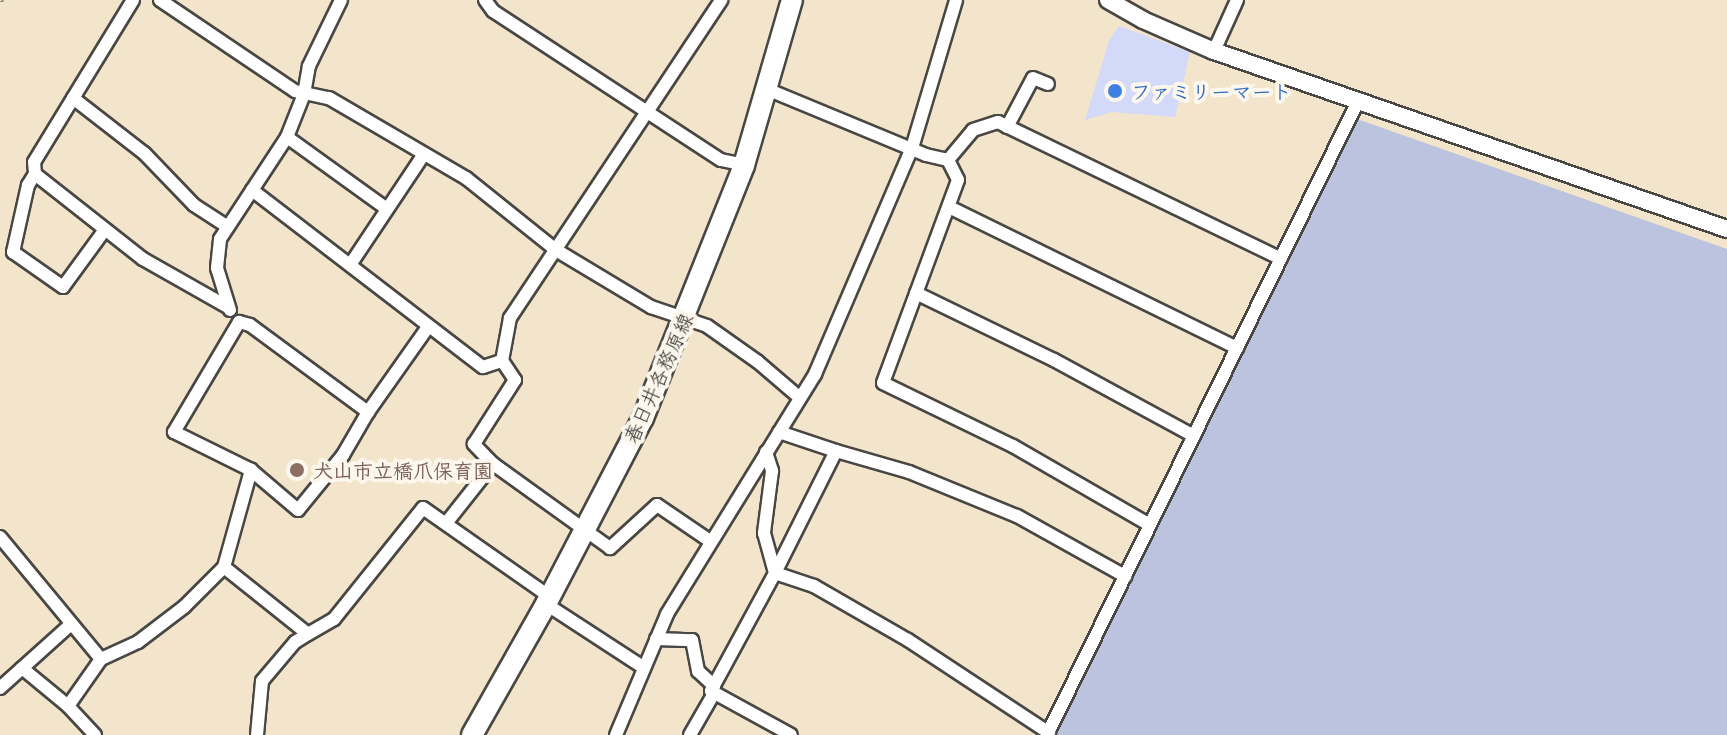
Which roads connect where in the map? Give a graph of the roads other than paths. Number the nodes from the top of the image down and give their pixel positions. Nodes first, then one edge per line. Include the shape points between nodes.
1 (133, 0) edge
2 (160, 0) edge
3 (341, 0) edge
4 (721, 0) edge
5 (792, 0) edge
6 (956, 0) edge
7 (1108, 0) edge
8 (1237, 0) edge
9 (488, 1) edge
10 (1214, 51) junction
11 (1048, 84) dead end
12 (769, 90) junction
13 (304, 94) junction
14 (73, 98) junction
15 (1358, 101) junction
16 (648, 109) junction
17 (1007, 127) junction
18 (287, 137) junction
19 (912, 148) junction
20 (424, 154) junction
21 (948, 160) junction
22 (744, 165) junction
23 (35, 174) junction
24 (252, 190) junction
25 (949, 207) junction
26 (387, 209) junction
27 (228, 227) junction
28 (1727, 229) edge
29 (104, 231) junction
30 (556, 250) junction
31 (1281, 259) junction
32 (350, 265) junction
33 (916, 293) junction
34 (228, 307) junction
35 (685, 319) junction
36 (239, 322) junction
37 (428, 327) junction
38 (1237, 348) junction
39 (502, 361) junction
40 (800, 398) junction
41 (368, 412) junction
42 (779, 432) junction
43 (1194, 436) junction
44 (836, 451) junction
45 (766, 452) junction
46 (493, 464) junction
47 (251, 470) junction
48 (447, 522) junction
49 (1150, 525) junction
50 (584, 531) junction
51 (0, 537) edge
52 (710, 541) junction
53 (224, 567) junction
54 (775, 573) junction
55 (1125, 576) junction
56 (548, 601) junction
57 (70, 625) junction
58 (308, 634) junction
59 (656, 639) junction
60 (101, 659) junction
61 (22, 668) junction
62 (644, 668) junction
63 (0, 688) edge
64 (714, 690) junction
65 (68, 706) junction
66 (1048, 734) edge
67 (95, 735) edge
68 (257, 735) edge
69 (472, 735) edge
70 (616, 735) edge
71 (690, 735) edge
72 (791, 735) edge

1 - 14 street
2 - 13 street
3 - 13 street via 309,66
4 - 16 street
5 - 12 main road, 春日井各務原線
6 - 19 street
7 - 10 street
8 - 10 street
9 - 16 street via 550,49
10 - 15 street
11 - 17 street via 1033,78
12 - 19 street
12 - 22 main road, 春日井各務原線
13 - 18 street
13 - 20 street via 329,98
14 - 23 street via 34,162
14 - 27 street via 144,153 194,205
15 - 28 street
15 - 31 street
16 - 22 street via 721,160
16 - 30 street
17 - 21 street via 985,123
17 - 31 street
18 - 24 street
18 - 26 street
19 - 21 street
19 - 40 street via 827,348
20 - 26 street
20 - 30 street via 466,178
21 - 25 street via 958,180
22 - 35 main road, 春日井各務原線
23 - 29 street
23 - 29 street via 13,252 63,287
24 - 27 street
24 - 32 street
25 - 33 street
25 - 38 street
26 - 32 street
27 - 34 street via 217,257
29 - 34 street
30 - 35 street via 651,307
30 - 39 street via 510,318
31 - 38 street
32 - 37 street
33 - 43 street
33 - 49 street via 883,383 1013,446
34 - 36 street
35 - 40 street via 707,326
35 - 50 main road, 春日井各務原線 via 643,418
36 - 41 street
36 - 47 street via 174,432
37 - 39 street via 483,367
37 - 41 street
38 - 43 street
39 - 46 street via 515,380 474,444
40 - 42 street
41 - 47 street via 343,455 298,510
42 - 44 street
42 - 45 street
43 - 49 street
44 - 54 street
44 - 55 street via 909,472 1017,516
45 - 52 street
45 - 54 street via 772,471 764,533
46 - 48 street
46 - 50 street
47 - 53 street
48 - 56 street
48 - 58 street via 423,508 334,619
49 - 55 street
50 - 52 street via 610,548 657,505
50 - 56 main road, 春日井各務原線
51 - 57 street
52 - 59 street
53 - 58 street
53 - 60 street via 138,642
54 - 64 street
54 - 66 street via 814,586 908,640
55 - 66 street
56 - 62 street
56 - 69 main road, 春日井各務原線
57 - 60 street
57 - 61 street
58 - 68 street via 262,681
59 - 62 street
59 - 64 street via 692,640 698,671
60 - 65 street
61 - 63 street
61 - 65 street
62 - 70 street
64 - 71 street
64 - 72 street
65 - 67 street

